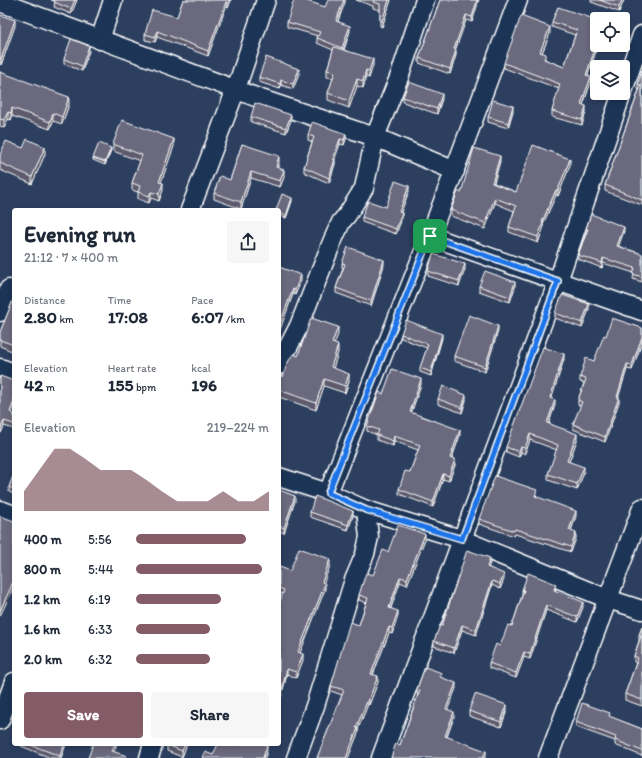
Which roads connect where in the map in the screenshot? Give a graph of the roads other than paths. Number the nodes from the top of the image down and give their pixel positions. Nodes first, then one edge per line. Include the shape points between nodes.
1 (113, 0) edge
2 (266, 0) edge
3 (425, 0) edge
4 (518, 0) edge
5 (0, 2) edge
6 (642, 35) edge
7 (100, 40) junction
8 (630, 71) edge
9 (236, 89) junction
10 (620, 100) edge
11 (375, 137) junction
12 (455, 171) junction
13 (191, 208) edge
14 (430, 236) junction
15 (558, 281) junction
16 (8, 289) edge
17 (642, 311) edge
18 (0, 312) edge
19 (281, 360) edge
20 (0, 368) edge
21 (12, 372) edge
22 (281, 478) edge
23 (328, 493) junction
24 (642, 508) edge
25 (0, 510) edge
26 (366, 510) junction
27 (12, 514) edge
28 (462, 539) junction
29 (608, 599) junction
30 (642, 610) edge
31 (12, 687) edge
32 (0, 720) edge
33 (152, 746) edge
34 (149, 758) edge
35 (296, 758) edge
36 (381, 758) edge
37 (548, 758) edge

1 - 7 street
2 - 9 street
3 - 11 street via 400,75
4 - 12 street
5 - 7 street
6 - 8 street
7 - 9 street
9 - 11 street
9 - 13 street
10 - 15 street
11 - 12 street
11 - 19 street via 364,188 332,242 298,326
12 - 14 street
14 - 15 street
14 - 23 street
15 - 17 street
15 - 28 street
16 - 18 street
20 - 21 street
22 - 23 street
23 - 26 street
24 - 29 street
25 - 27 street
26 - 28 street
26 - 35 street via 369,537 365,554 354,580
28 - 29 street
28 - 36 street
29 - 30 street
29 - 37 street
31 - 32 street
33 - 34 street

